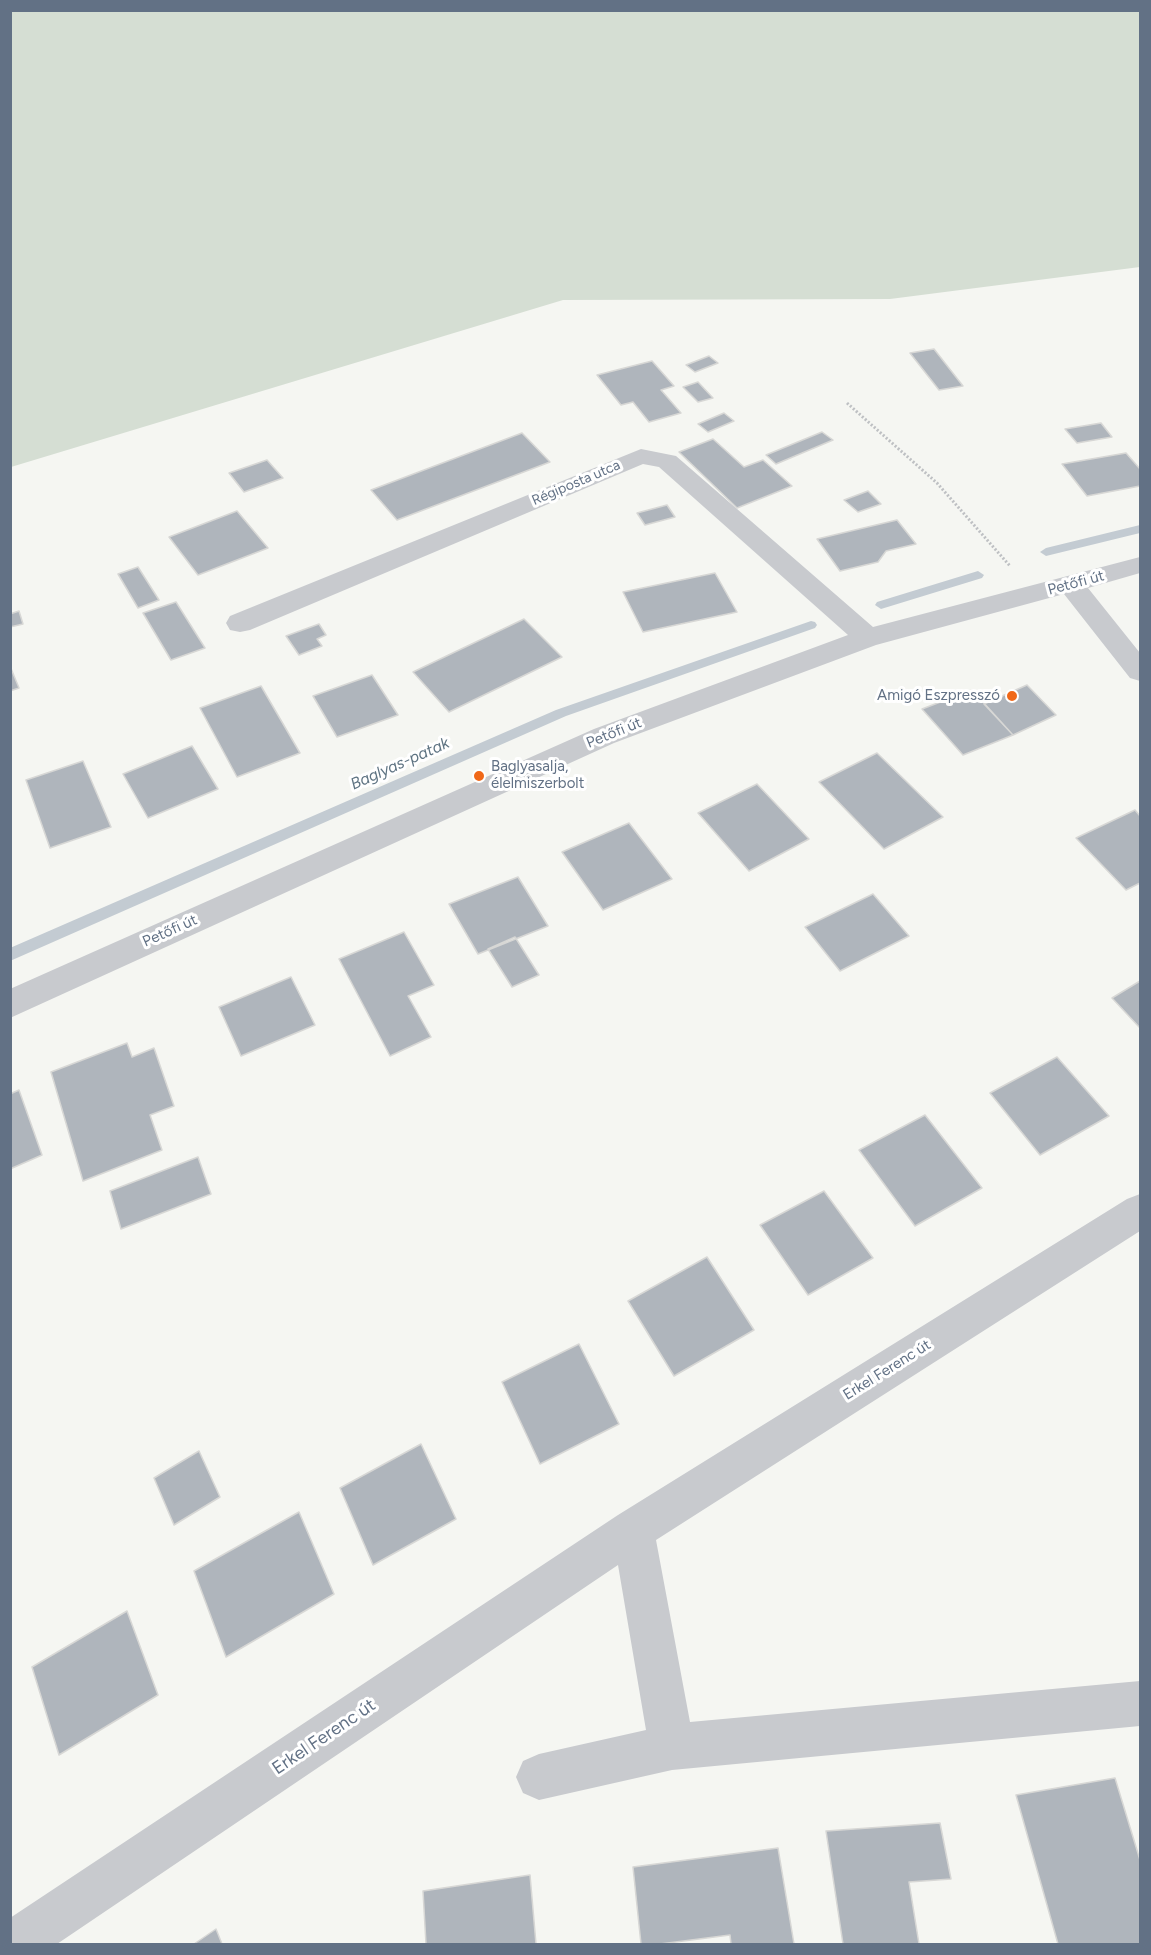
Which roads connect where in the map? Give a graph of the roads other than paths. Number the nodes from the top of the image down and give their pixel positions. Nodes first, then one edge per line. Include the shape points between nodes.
1 (1140, 565) edge
2 (1071, 585) junction
3 (240, 623) dead end
4 (868, 638) junction
5 (1140, 671) edge
6 (10, 1004) edge
7 (1140, 1210) edge
8 (633, 1530) junction
9 (1140, 1704) edge
10 (672, 1748) junction
11 (539, 1777) dead end
12 (15, 1944) edge

1 - 2 street, Petőfi út
2 - 4 street, Petőfi út
2 - 5 street
3 - 4 street, Régiposta utca via 641,456 667,461
4 - 6 street, Petőfi út via 604,736
7 - 8 street, Erkel Ferenc út
8 - 10 street
8 - 12 street, Erkel Ferenc út
9 - 10 street
10 - 11 street

